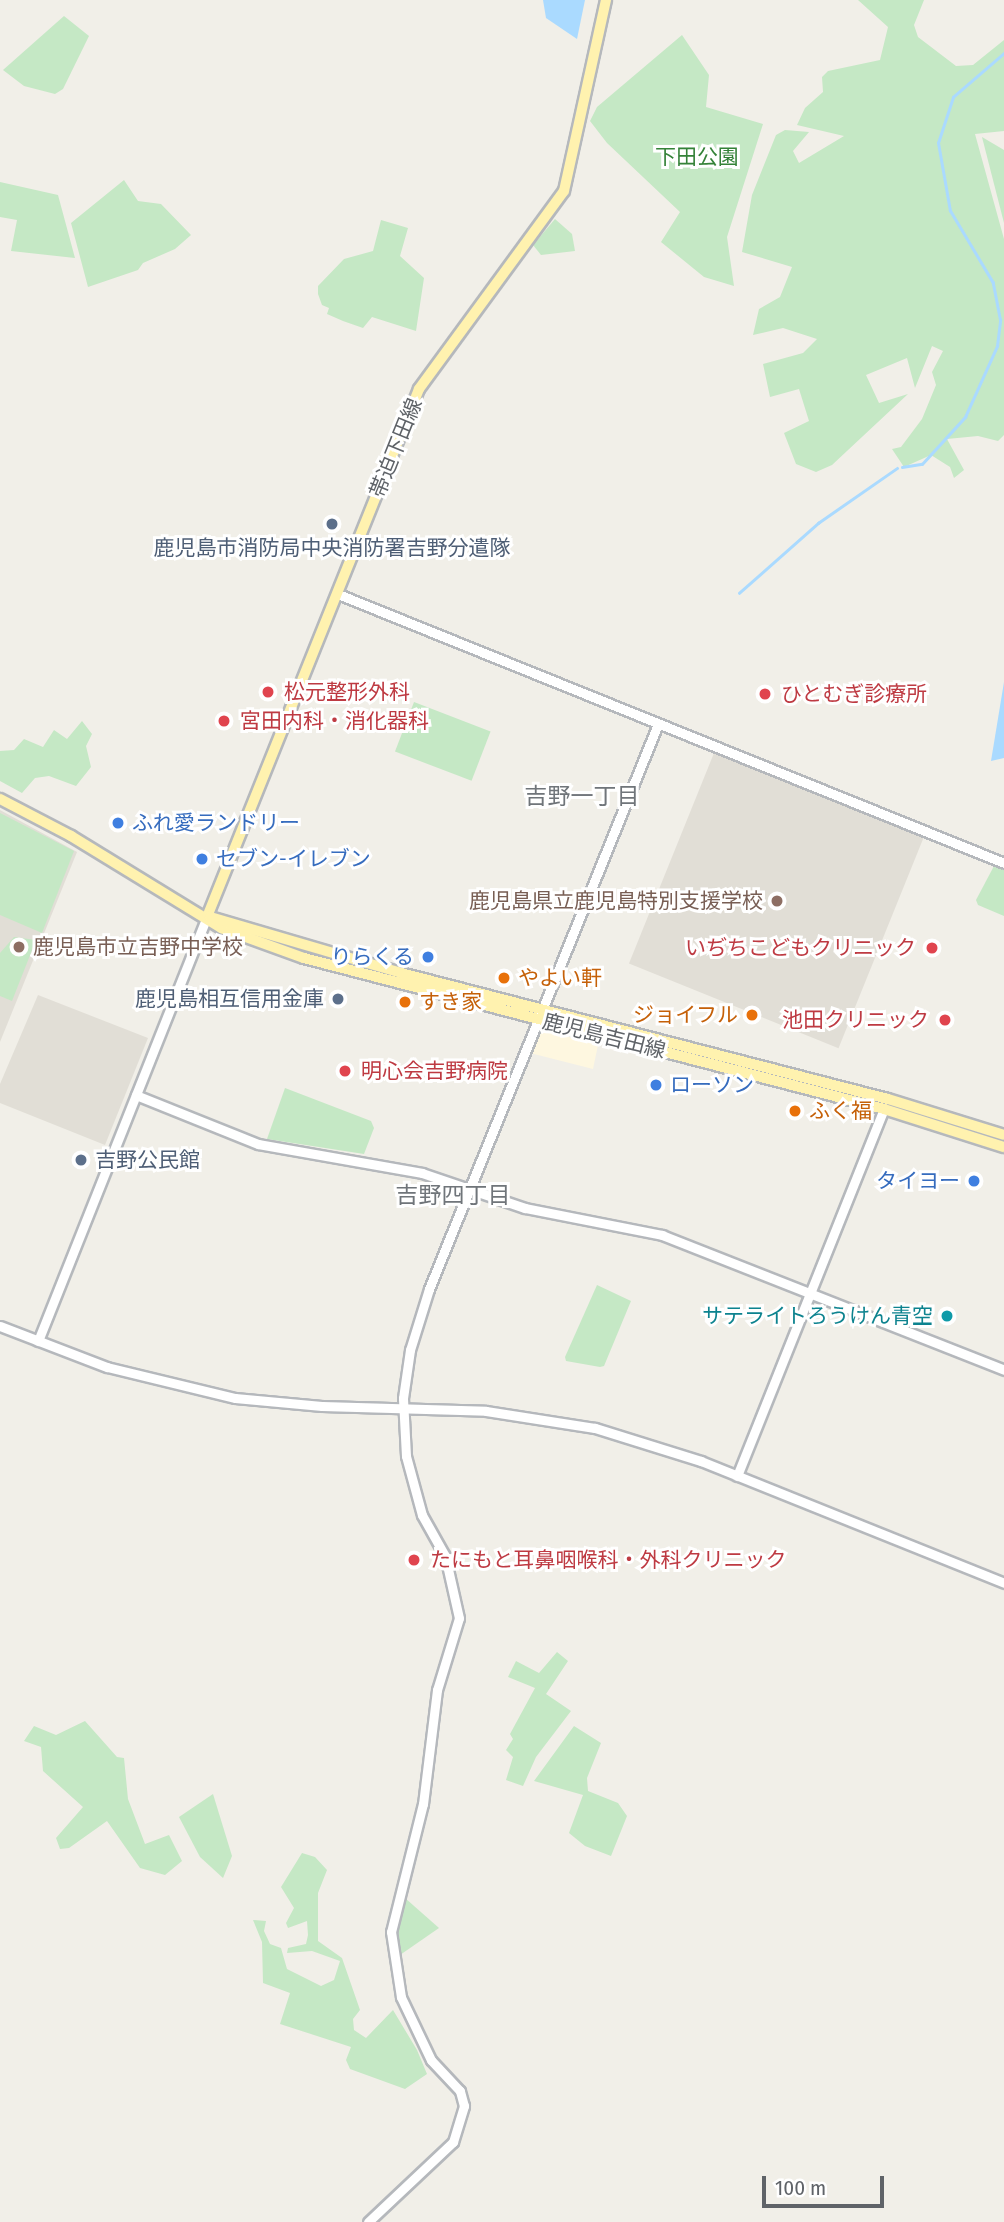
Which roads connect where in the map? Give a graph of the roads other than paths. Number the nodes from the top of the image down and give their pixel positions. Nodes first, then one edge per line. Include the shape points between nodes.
1 (606, 0) edge
2 (338, 594) junction
3 (657, 724) junction
4 (0, 799) edge
5 (1004, 863) edge
6 (207, 917) junction
7 (540, 1015) junction
8 (136, 1095) junction
9 (884, 1109) junction
10 (1004, 1136) edge
11 (1004, 1147) edge
12 (471, 1189) junction
13 (811, 1291) junction
14 (0, 1326) edge
15 (38, 1341) junction
16 (1004, 1370) edge
17 (403, 1406) junction
18 (737, 1476) junction
19 (1004, 1583) edge
20 (368, 2222) edge

1 - 2 main road, 帯迫下田線 via 564,191 419,389
2 - 3 street
2 - 6 main road, 帯迫下田線
3 - 5 street
3 - 7 street
4 - 6 main road, 鹿児島吉田線
6 - 7 main road, 鹿児島吉田線
6 - 8 street
7 - 9 main road, 鹿児島吉田線
7 - 10 main road, 鹿児島吉田線 via 888,1099
7 - 12 street
8 - 12 street via 258,1144 422,1173
8 - 15 street
9 - 11 main road, 鹿児島吉田線
9 - 13 street
12 - 13 street via 525,1208 662,1234
12 - 17 street via 421,1311
13 - 16 street
13 - 18 street
14 - 15 street
15 - 17 street via 107,1367 193,1391 284,1404
17 - 18 street via 486,1411 595,1428
17 - 20 street via 406,1456 414,1489 445,1556 458,1618 437,1689 423,1804 391,1932 401,1997 431,2060 460,2091 464,2106 453,2142
18 - 19 street

